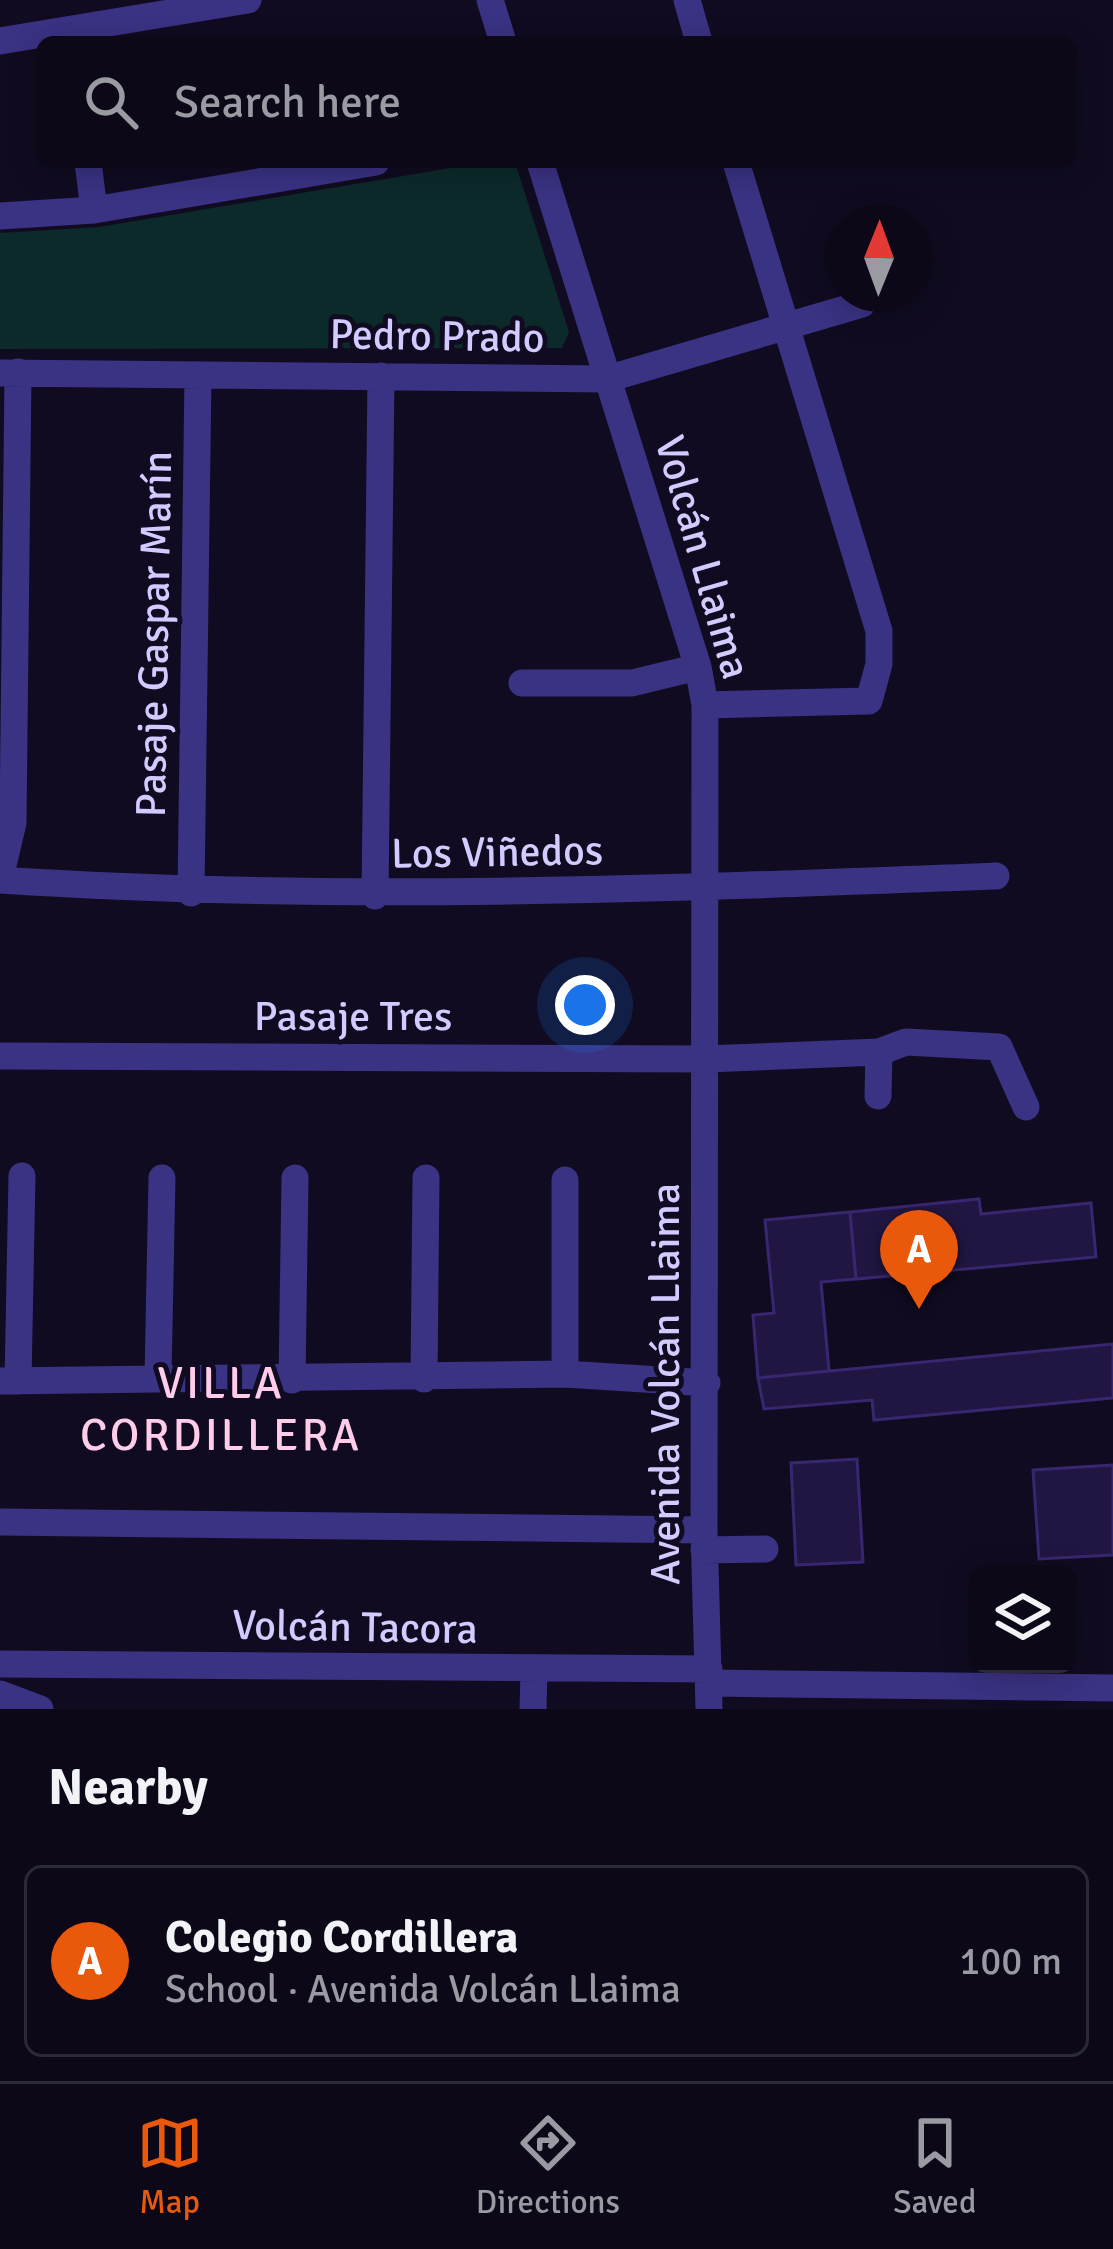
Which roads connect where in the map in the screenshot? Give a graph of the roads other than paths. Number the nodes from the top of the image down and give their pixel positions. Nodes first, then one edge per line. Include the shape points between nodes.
1 (248, 0) edge
2 (490, 0) edge
3 (687, 0) edge
4 (72, 35) edge
5 (501, 36) edge
6 (698, 36) edge
7 (36, 38) edge
8 (0, 40) edge
9 (89, 168) edge
10 (341, 168) edge
11 (543, 168) edge
12 (738, 168) edge
13 (94, 210) junction
14 (0, 216) edge
15 (836, 312) edge
16 (787, 327) junction
17 (9, 372) edge
18 (198, 376) junction
19 (381, 376) junction
20 (607, 379) junction
21 (698, 667) junction
22 (522, 682) dead end
23 (705, 705) junction
24 (996, 876) dead end
25 (0, 879) edge
26 (705, 888) junction
27 (191, 893) junction
28 (375, 896) junction
29 (879, 1052) junction
30 (0, 1056) edge
31 (706, 1059) junction
32 (878, 1096) dead end
33 (1026, 1107) dead end
34 (22, 1176) dead end
35 (162, 1178) dead end
36 (295, 1178) dead end
37 (426, 1178) dead end
38 (565, 1180) dead end
39 (565, 1374) junction
40 (158, 1376) junction
41 (424, 1379) junction
42 (292, 1380) junction
43 (9, 1382) edge
44 (706, 1383) junction
45 (0, 1522) edge
46 (704, 1540) junction
47 (764, 1550) dead end
48 (0, 1664) edge
49 (534, 1670) junction
50 (709, 1687) edge
51 (1113, 1688) edge
52 (0, 1694) edge
53 (40, 1709) edge
54 (533, 1709) edge

1 - 4 street
2 - 5 street
3 - 6 street
7 - 8 street
9 - 13 street
10 - 13 street
11 - 20 street, Volcán Llaima
12 - 16 street
13 - 14 street
15 - 16 street, Pedro Prado
16 - 20 street, Pedro Prado
16 - 23 street via 879,631 879,664 868,701
17 - 18 street, Pedro Prado
17 - 25 street via 13,823
18 - 19 street, Pedro Prado
18 - 27 street, Pasaje Gaspar Marín
19 - 20 street, Pedro Prado
19 - 28 street
20 - 21 street, Volcán Llaima
21 - 22 street via 632,683
21 - 23 street, Volcán Llaima
23 - 26 street, Volcán Llaima
24 - 26 street, Los Viñedos
25 - 27 street, Los Viñedos
26 - 28 street, Los Viñedos
26 - 31 street, Volcán Llaima
27 - 28 street, Los Viñedos
29 - 31 street, Pasaje Tres
29 - 32 street
29 - 33 street, Pasaje Tres via 906,1042 998,1047
30 - 31 street, Pasaje Tres
31 - 44 street, Avenida Volcán Llaima
34 - 43 street
35 - 40 street
36 - 42 street
37 - 41 street
38 - 39 street
39 - 41 street
39 - 44 street
40 - 42 street
40 - 43 street
41 - 42 street
44 - 46 street, Avenida Volcán Llaima
45 - 46 street
46 - 47 street
46 - 50 street, Avenida Volcán Llaima
48 - 49 street, Volcán Tacora
49 - 50 street, Volcán Tacora
49 - 54 street
50 - 51 street, Volcán Tacora
52 - 53 street

